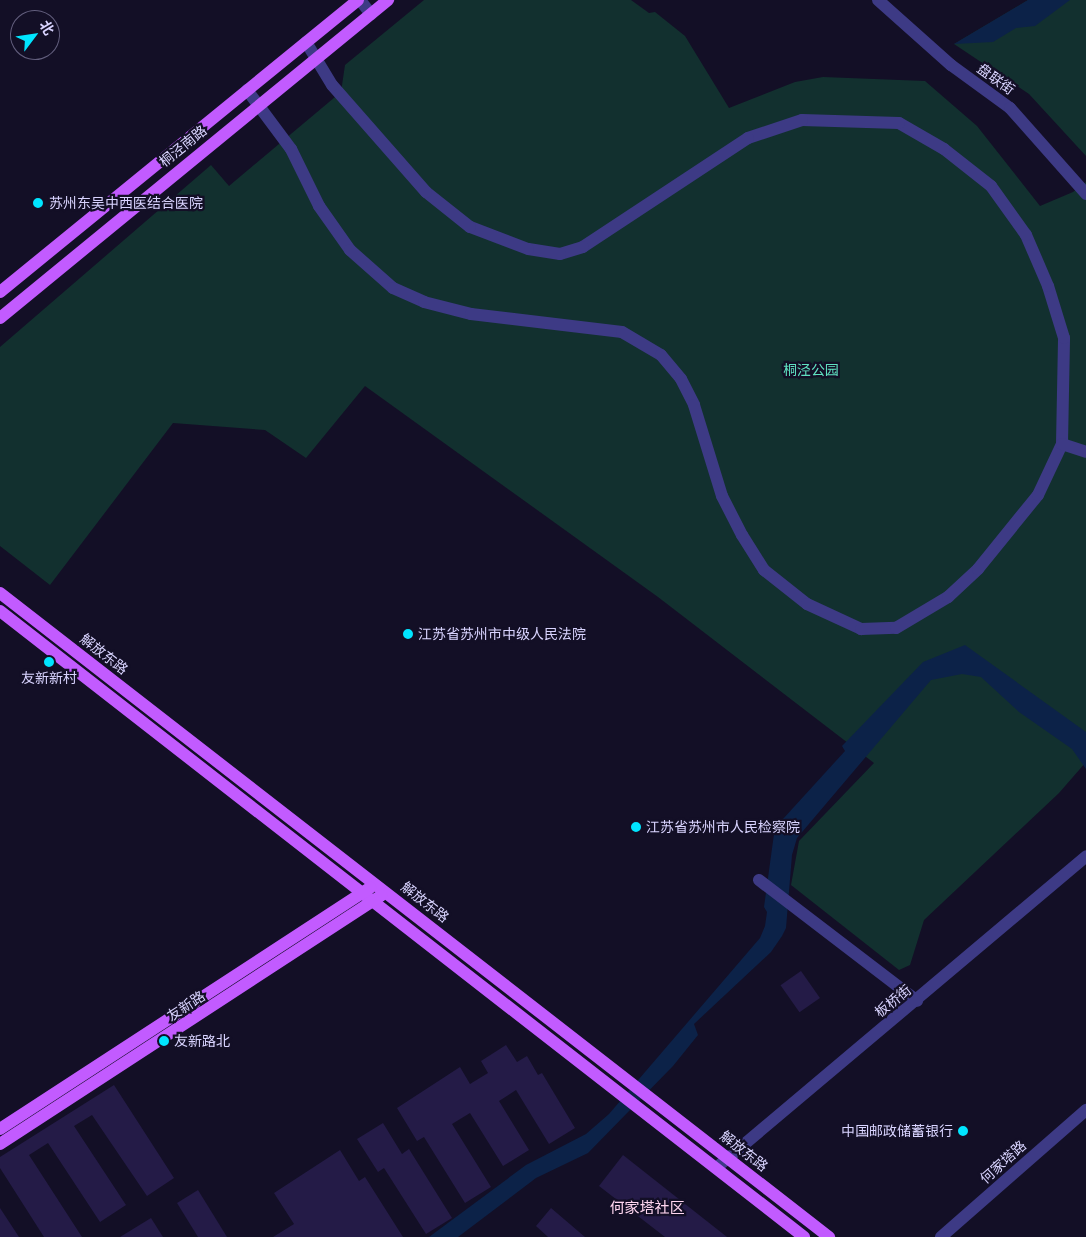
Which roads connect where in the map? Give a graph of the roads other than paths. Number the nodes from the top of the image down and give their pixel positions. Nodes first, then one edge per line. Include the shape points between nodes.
1 (359, 0) edge
2 (388, 0) edge
3 (878, 0) edge
4 (371, 14) junction
5 (306, 42) junction
6 (316, 59) junction
7 (247, 90) junction
8 (258, 104) junction
9 (1086, 194) edge
10 (0, 292) edge
11 (0, 318) edge
12 (1062, 444) junction
13 (1086, 452) edge
14 (0, 593) edge
15 (0, 611) edge
16 (1086, 856) edge
17 (759, 880) dead end
18 (380, 886) junction
19 (366, 893) junction
20 (376, 902) junction
21 (917, 1001) junction
22 (1086, 1110) edge
23 (0, 1130) edge
24 (0, 1144) edge
25 (726, 1156) junction
26 (716, 1168) junction
27 (804, 1237) edge
28 (828, 1237) edge
29 (941, 1237) edge

1 - 4 street
1 - 5 main road, 桐泾南路
2 - 4 main road, 桐泾南路
3 - 9 street, 盘联街 via 936,53 1010,108
4 - 6 main road, 桐泾南路
5 - 6 street
5 - 7 main road, 桐泾南路
6 - 8 main road, 桐泾南路
6 - 12 street via 332,85 426,192 462,221 528,249 560,254 583,246 609,231 748,138 802,120 899,123 944,148 992,186 1026,235 1048,286 1064,338
7 - 8 street
7 - 10 main road, 桐泾南路
8 - 11 main road, 桐泾南路
8 - 12 street via 291,149 319,206 350,250 393,288 424,302 471,314 622,332 661,355 681,379 694,405 722,496 764,570 807,604 860,629 896,628 948,597 1002,544 1023,516 1038,495
12 - 13 street
14 - 18 main road, 解放东路
15 - 19 main road
16 - 21 street, 板桥街
17 - 21 street
18 - 19 main road, 友新路
18 - 20 main road, 友新路
18 - 25 main road, 解放东路
19 - 20 main road
19 - 23 main road, 友新路
20 - 24 main road, 友新路
20 - 26 main road
21 - 25 street, 板桥街
22 - 29 street, 何家塔路
25 - 26 street, 板桥街
25 - 28 main road, 解放东路
26 - 27 main road

